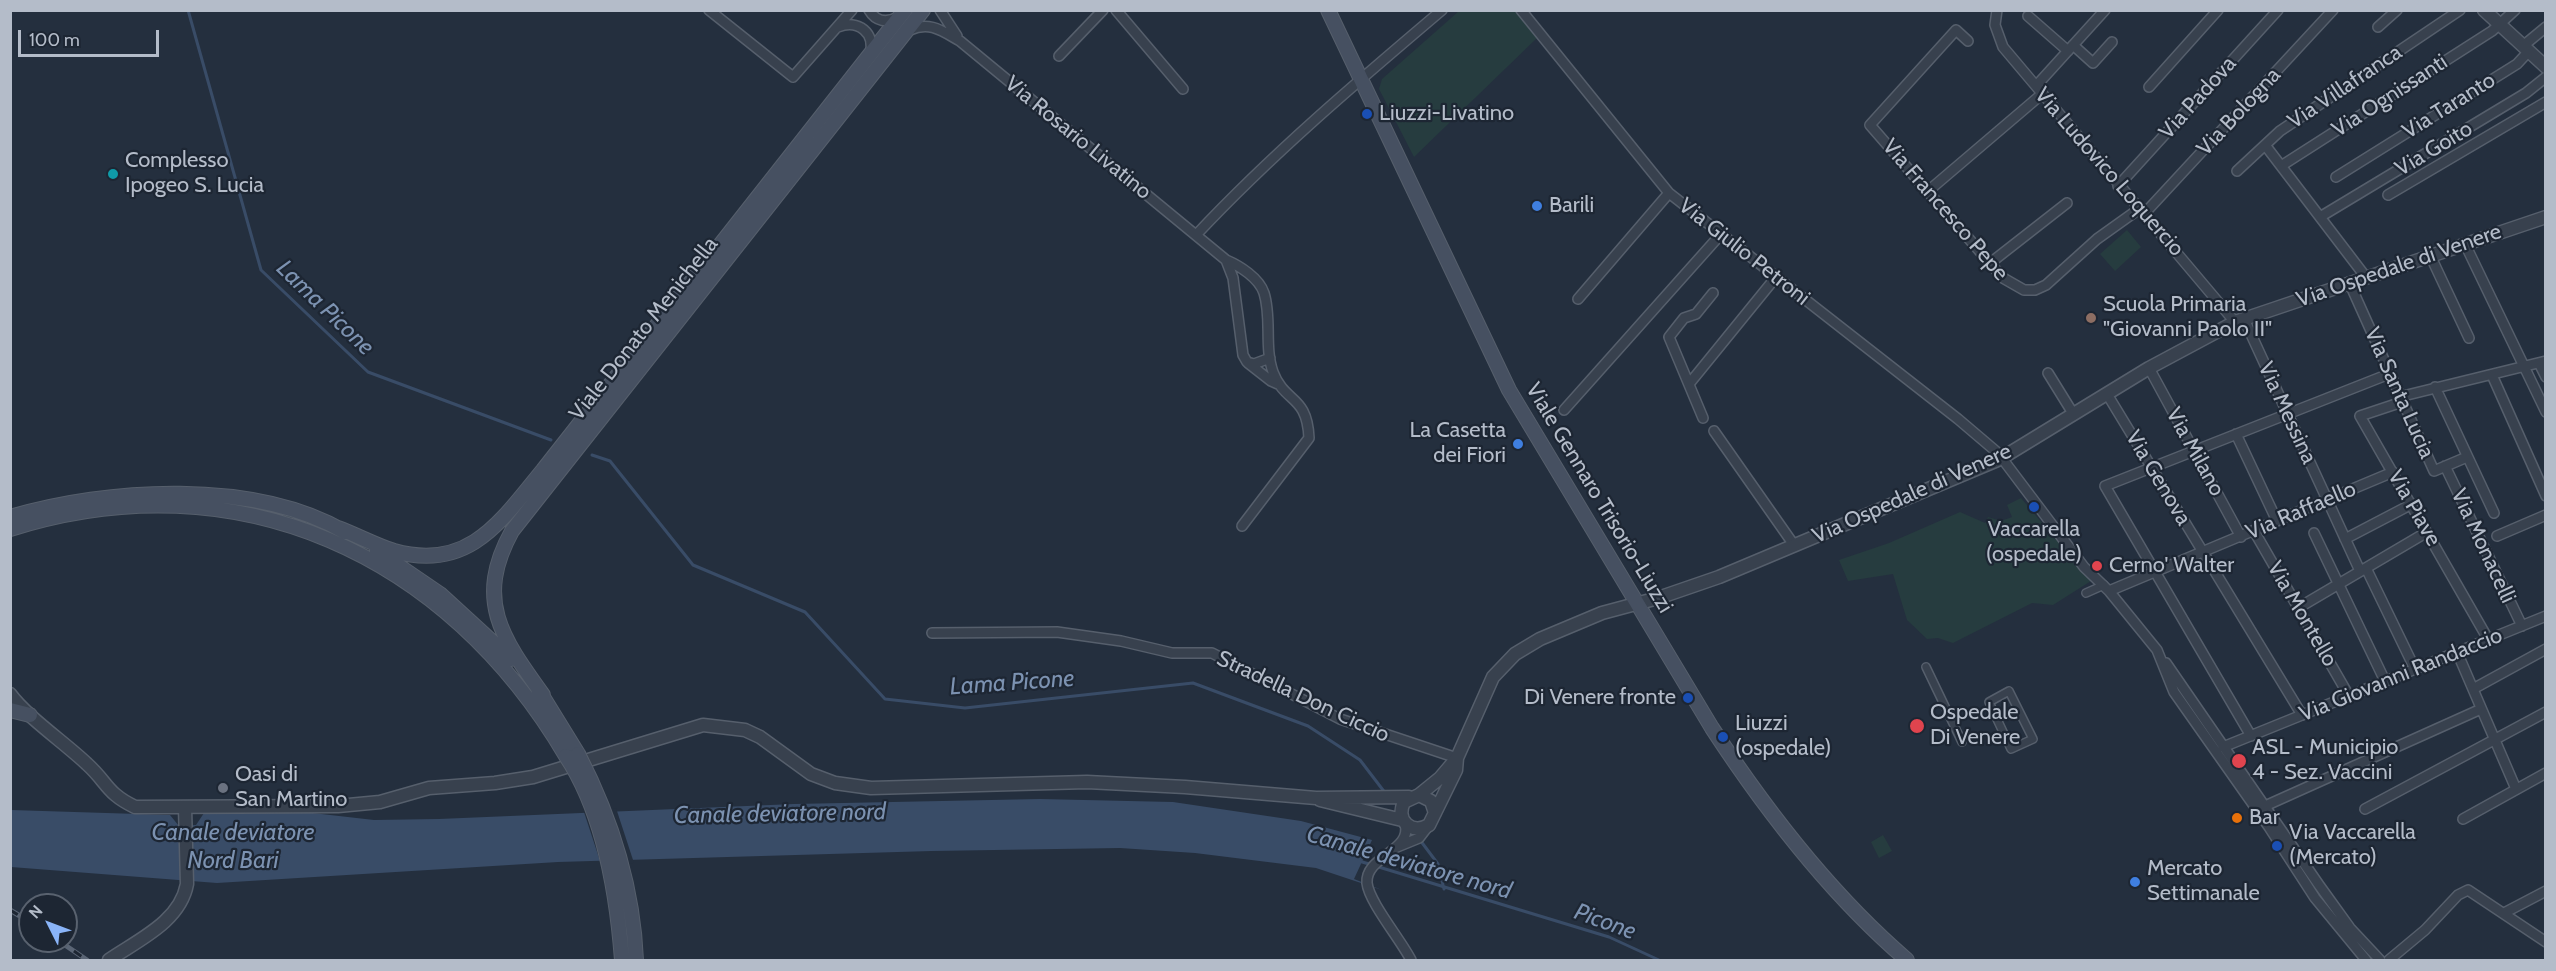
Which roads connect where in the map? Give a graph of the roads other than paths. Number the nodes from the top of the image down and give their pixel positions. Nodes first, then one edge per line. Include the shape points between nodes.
1 (709, 10) edge
2 (852, 10) edge
3 (869, 10) edge
4 (923, 10) edge
5 (940, 10) edge
6 (1103, 10) edge
7 (1116, 10) edge
8 (1328, 10) edge
9 (1442, 10) edge
10 (1521, 10) edge
11 (2104, 10) edge
12 (2218, 10) edge
13 (2278, 10) edge
14 (2333, 10) edge
15 (2397, 10) edge
16 (2460, 10) edge
17 (2484, 10) edge
18 (2514, 10) edge
19 (904, 12) edge
20 (1996, 13) edge
21 (2028, 16) dead end
22 (2499, 25) junction
23 (838, 27) junction
24 (2378, 27) dead end
25 (2546, 27) edge
26 (908, 31) junction
27 (960, 41) junction
28 (1968, 41) dead end
29 (2112, 42) dead end
30 (2070, 48) junction
31 (2526, 49) junction
32 (1059, 56) dead end
33 (868, 57) junction
34 (2546, 67) edge
35 (2546, 77) edge
36 (1360, 80) junction
37 (2036, 86) junction
38 (2149, 87) dead end
39 (1183, 89) dead end
40 (2042, 94) junction
41 (2546, 102) edge
42 (2265, 145) junction
43 (2281, 165) junction
44 (2237, 171) dead end
45 (2336, 177) dead end
46 (2118, 186) junction
47 (1927, 192) junction
48 (1669, 193) junction
49 (2388, 195) dead end
50 (2067, 203) dead end
51 (2141, 212) junction
52 (2546, 216) edge
53 (2320, 217) junction
54 (1721, 234) junction
55 (1196, 235) junction
56 (2465, 244) junction
57 (2430, 255) junction
58 (1227, 260) junction
59 (1989, 264) junction
60 (2365, 276) junction
61 (1776, 277) junction
62 (2349, 282) junction
63 (697, 286) junction
64 (1713, 293) dead end
65 (1578, 299) dead end
66 (2240, 320) junction
67 (2469, 338) dead end
68 (1270, 358) junction
69 (1247, 362) junction
70 (2542, 362) edge
71 (2525, 367) junction
72 (2149, 368) junction
73 (2048, 373) dead end
74 (2389, 374) junction
75 (2492, 375) junction
76 (2546, 377) edge
77 (1689, 384) junction
78 (1280, 385) junction
79 (2435, 387) junction
80 (2107, 394) junction
81 (2401, 400) junction
82 (1564, 410) dead end
83 (2546, 412) edge
84 (2287, 414) junction
85 (2074, 415) junction
86 (1703, 418) dead end
87 (1714, 431) dead end
88 (2236, 434) junction
89 (2193, 451) junction
90 (2467, 457) junction
91 (2000, 459) junction
92 (2152, 466) junction
93 (2445, 466) junction
94 (2393, 472) junction
95 (129, 495) junction
96 (203, 495) junction
97 (2546, 496) edge
98 (2326, 499) junction
99 (2412, 504) junction
100 (163, 505) junction
101 (2494, 513) dead end
102 (2546, 515) edge
103 (10, 517) edge
104 (2277, 521) junction
105 (1242, 526) dead end
106 (338, 528) junction
107 (10, 529) edge
108 (2254, 531) junction
109 (2427, 532) junction
110 (2314, 533) dead end
111 (2497, 536) dead end
112 (2241, 537) junction
113 (2345, 539) junction
114 (1794, 545) junction
115 (2203, 552) junction
116 (2363, 570) junction
117 (2156, 572) junction
118 (2338, 584) junction
119 (2106, 588) junction
120 (2086, 593) dead end
121 (1638, 603) junction
122 (2298, 608) junction
123 (2546, 616) edge
124 (2522, 626) junction
125 (932, 633) dead end
126 (2488, 639) junction
127 (2546, 649) edge
128 (2157, 650) junction
129 (2457, 652) junction
130 (1926, 667) dead end
131 (2415, 669) junction
132 (2385, 681) junction
133 (2473, 688) junction
134 (10, 694) edge
135 (543, 695) junction
136 (2349, 696) junction
137 (1989, 702) joint
138 (2481, 709) junction
139 (10, 710) edge
140 (2546, 712) edge
141 (30, 715) junction
142 (2302, 716) junction
143 (2251, 736) junction
144 (2494, 741) junction
145 (1962, 742) dead end
146 (2223, 747) junction
147 (572, 758) junction
148 (1457, 758) junction
149 (2546, 773) edge
150 (2516, 789) junction
151 (1414, 796) junction
152 (1316, 798) junction
153 (2265, 806) junction
154 (185, 807) junction
155 (2365, 809) dead end
156 (1435, 813) junction
157 (2463, 819) dead end
158 (1404, 822) junction
159 (1429, 825) junction
160 (1397, 848) junction
161 (2546, 891) edge
162 (2504, 913) junction
163 (2546, 942) edge
164 (109, 960) edge
165 (622, 960) edge
166 (636, 960) edge
167 (1411, 960) edge
168 (1907, 960) edge
169 (2366, 960) edge
170 (2380, 960) edge
171 (2389, 960) edge

1 - 23 street via 793,77
2 - 23 street
3 - 19 street via 884,21
4 - 26 main road, Viale Donato Menichella
5 - 27 street
6 - 32 street
7 - 39 street
8 - 36 main road, Viale Gennaro Trisorio-Liuzzi
9 - 36 street
10 - 48 street, Via Giulio Petroni
11 - 30 street
12 - 38 street
13 - 46 street, Via Padova
14 - 51 street, Via Bologna
15 - 24 street
16 - 42 street, Via Villafranca
17 - 22 street
18 - 22 street, Via Ognissanti
19 - 33 main road, Viale Donato Menichella
20 - 37 street, Via Ludovico Loquercio via 1996,34 2003,47
21 - 30 street
22 - 31 street
22 - 43 street, Via Ognissanti
23 - 33 street via 853,24 866,30 872,44
25 - 31 street, Via Taranto
26 - 27 street via 930,26
26 - 63 main road, Viale Donato Menichella
27 - 55 street, Via Rosario Livatino
28 - 47 street, Via Francesco Pepe via 1956,30 1870,125
29 - 30 street via 2093,63
30 - 37 street
31 - 34 street
31 - 45 street, Via Taranto via 2517,64
33 - 63 main road, Viale Donato Menichella
35 - 53 street, Via Goito via 2526,93
36 - 55 street
36 - 121 main road, Viale Gennaro Trisorio-Liuzzi via 1509,390
37 - 40 street, Via Ludovico Loquercio
40 - 46 street, Via Ludovico Loquercio
40 - 47 street
41 - 49 street
42 - 43 street
42 - 44 street, Via Villafranca
43 - 53 street
46 - 51 street, Via Ludovico Loquercio
47 - 59 street, Via Francesco Pepe
48 - 54 street, Via Giulio Petroni
48 - 65 street
50 - 59 street
51 - 59 street, Via Francesco Pepe via 2097,239 2039,289 2018,289
51 - 66 street, Via Ludovico Loquercio
52 - 56 street, Via Ospedale di Venere
53 - 60 street
54 - 61 street, Via Giulio Petroni
54 - 82 street
55 - 58 street, Via Rosario Livatino
56 - 57 street, Via Ospedale di Venere
56 - 71 street
57 - 60 street, Via Ospedale di Venere
57 - 67 street
58 - 68 street, Via Rosario Livatino via 1257,281 1264,293
58 - 69 street
60 - 62 street, Via Ospedale di Venere
61 - 77 street
61 - 91 street, Via Giulio Petroni via 1958,419
62 - 66 street, Via Ospedale di Venere
62 - 74 street, Via Santa Lucia
63 - 106 main road, Viale Donato Menichella via 501,521 474,543 449,554 432,556 394,551
63 - 135 main road, Viale Donato Menichella via 512,531 497,562 496,617 506,642
64 - 77 street via 1669,337
66 - 72 street, Via Ospedale di Venere
66 - 84 street, Via Messina
68 - 69 street via 1254,364
68 - 78 street, Via Rosario Livatino
69 - 78 street
70 - 71 street
70 - 76 street
71 - 75 street
71 - 83 street
72 - 80 street, Via Ospedale di Venere
72 - 89 street, Via Milano
73 - 85 street
74 - 81 street, Via Santa Lucia
74 - 84 street
75 - 79 street
75 - 97 street
77 - 86 street
78 - 105 street, Via Rosario Livatino via 1304,408 1309,438
79 - 81 street
79 - 90 street
80 - 85 street, Via Ospedale di Venere
80 - 92 street, Via Genova
81 - 93 street, Via Santa Lucia via 2434,471
81 - 94 street, Via Piave via 2360,417
84 - 88 street
84 - 98 street, Via Messina
85 - 91 street, Via Ospedale di Venere
87 - 114 street
88 - 89 street
88 - 104 street
89 - 92 street
89 - 112 street, Via Milano
90 - 93 street, Via Santa Lucia
90 - 101 street
91 - 114 street, Via Ospedale di Venere
91 - 119 street, Via Giulio Petroni via 2084,567
92 - 115 street, Via Genova
92 - 117 street via 2105,486
93 - 124 street, Via Monacelli
94 - 98 street, Via Raffaello
94 - 99 street, Via Piave
95 - 96 main road
95 - 100 main road
95 - 103 main road via 62,504
96 - 100 main road
96 - 106 main road via 265,504
98 - 104 street, Via Raffaello
98 - 113 street, Via Messina
99 - 109 street, Via Piave
99 - 113 street
100 - 107 main road via 75,513
100 - 147 main road via 204,507 270,519 356,551 402,578 459,623 500,664
102 - 111 street
104 - 108 street, Via Raffaello
106 - 135 main road via 441,594 513,661
108 - 112 street, Via Raffaello
108 - 122 street, Via Montello
109 - 116 street
109 - 126 street, Via Piave
110 - 118 street
112 - 115 street, Via Raffaello
113 - 116 street, Via Messina
114 - 121 street, Via Ospedale di Venere via 1719,577
115 - 117 street, Via Raffaello
115 - 142 street, Via Genova
116 - 118 street
116 - 131 street, Via Messina
117 - 119 street, Via Raffaello
117 - 143 street
118 - 122 street
118 - 132 street
119 - 120 street
119 - 128 street, Via Giulio Petroni
121 - 148 street, Via Ospedale di Venere via 1592,617 1515,654 1484,692
121 - 168 main road, Viale Gennaro Trisorio-Liuzzi via 1738,769 1835,890
122 - 136 street, Via Montello
123 - 124 street, Via Giovanni Randaccio
124 - 126 street, Via Giovanni Randaccio
125 - 148 street, Stradella Don Ciccio via 1057,632 1172,653 1212,653 1340,719
126 - 129 street, Via Giovanni Randaccio
127 - 133 street
128 - 146 street
128 - 169 street via 2174,692 2315,898
129 - 131 street, Via Giovanni Randaccio
129 - 133 street
130 - 145 street
131 - 132 street, Via Giovanni Randaccio
132 - 136 street, Via Giovanni Randaccio
133 - 138 street
134 - 141 street
135 - 147 main road via 568,733
136 - 142 street, Via Giovanni Randaccio
137 - 137 street via 2009,691 2033,739 2011,749
138 - 144 street
138 - 153 street
139 - 141 main road
140 - 144 street
141 - 154 street via 88,765 122,801 135,807
142 - 143 street, Via Giovanni Randaccio
143 - 146 street, Via Giovanni Randaccio
144 - 150 street
144 - 155 street
146 - 153 street
147 - 165 main road, bridge via 610,872
147 - 166 main road, bridge via 611,827 630,903
148 - 151 street, Via Ospedale di Venere via 1440,778
148 - 156 street, Via Ospedale di Venere via 1456,770
149 - 150 street
150 - 157 street
151 - 152 street
151 - 156 street via 1431,801
151 - 158 street via 1401,808
152 - 154 street via 1087,782 862,787 811,774 745,730 703,725 513,781 429,788 380,802 338,806
152 - 158 street
153 - 170 street via 2350,928
154 - 164 street via 184,895 171,917
156 - 159 street
158 - 159 street via 1417,829
158 - 160 street via 1405,837
159 - 160 street via 1419,838
160 - 167 street via 1373,866 1367,883 1373,901
161 - 162 street
162 - 163 street
162 - 171 street via 2468,890

